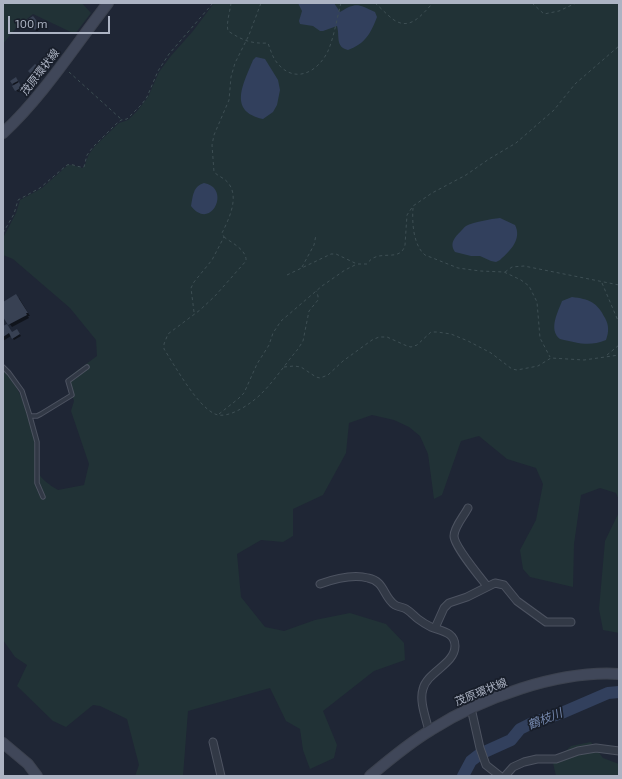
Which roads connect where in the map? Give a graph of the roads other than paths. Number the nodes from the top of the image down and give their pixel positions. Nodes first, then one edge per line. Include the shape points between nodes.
1 (108, 3) edge
2 (3, 134) edge
3 (3, 367) edge
4 (87, 367) dead end
5 (30, 416) junction
6 (43, 497) dead end
7 (468, 508) dead end
8 (320, 584) dead end
9 (487, 586) junction
10 (571, 622) dead end
11 (435, 628) junction
12 (619, 674) edge
13 (471, 708) junction
14 (429, 731) junction
15 (213, 742) dead end
16 (3, 743) edge
17 (619, 751) edge
18 (37, 776) edge
19 (221, 776) edge
20 (370, 776) edge
21 (500, 776) edge
22 (504, 776) edge

1 - 2 main road, 茂原環状線 via 37,96
3 - 5 lane via 22,392
4 - 5 lane via 68,381 72,395 41,414
5 - 6 lane via 37,442 37,483
7 - 9 street via 454,534 455,541
8 - 11 street via 348,577 367,577 375,580 395,604
9 - 10 street via 495,583 504,585 517,601 546,622
9 - 11 street via 444,608
11 - 14 street via 445,631 456,645 448,661 428,679 423,688 421,698
12 - 13 main road, 茂原環状線 via 564,677 524,688
13 - 14 main road, 茂原環状線
13 - 21 street via 486,765
14 - 20 main road, 茂原環状線
15 - 19 street
16 - 18 main road via 28,764
17 - 22 street via 596,748 556,759 537,759 513,767

